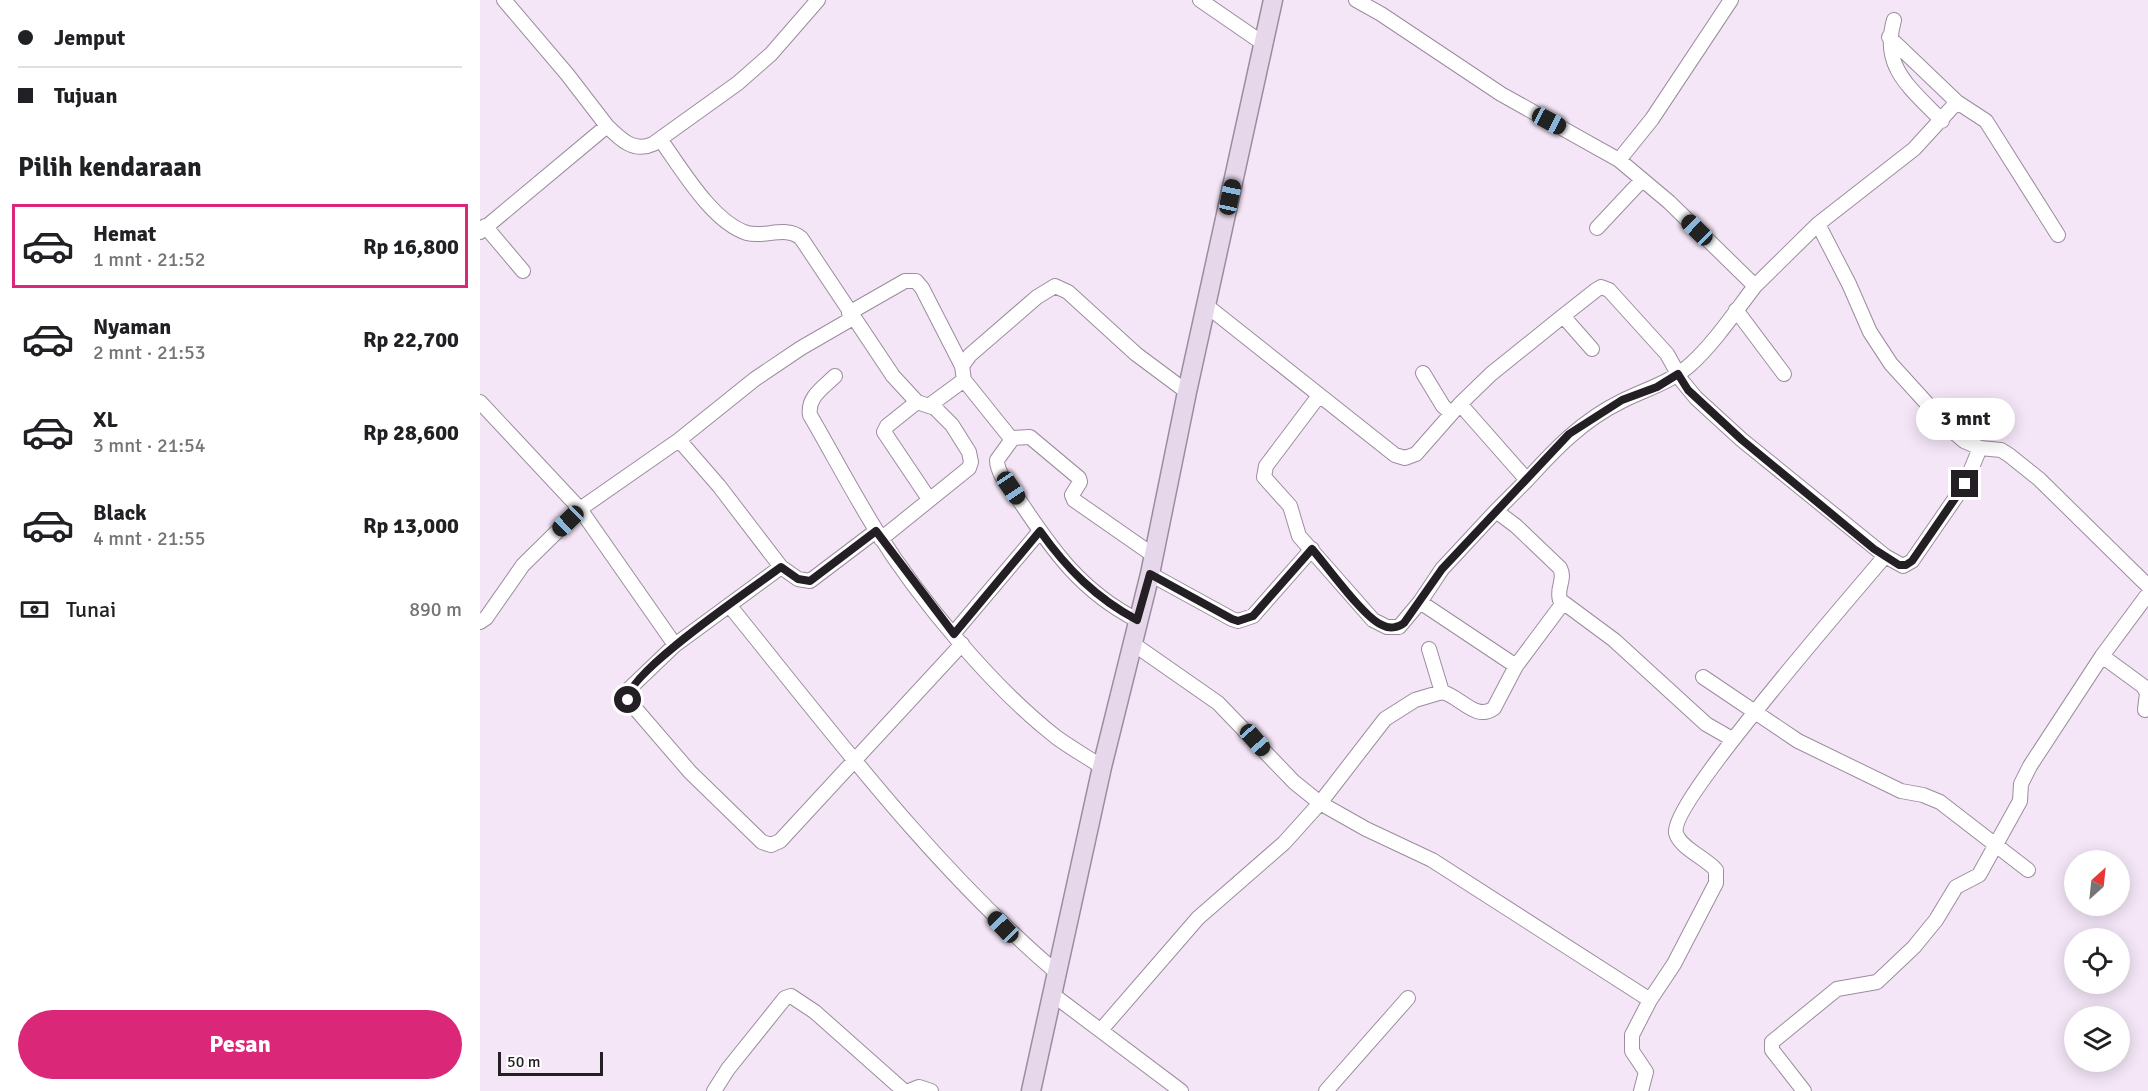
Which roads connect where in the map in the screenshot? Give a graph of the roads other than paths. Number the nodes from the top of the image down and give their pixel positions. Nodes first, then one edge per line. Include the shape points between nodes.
1 (504, 0) edge
2 (818, 0) edge
3 (1200, 0) edge
4 (1273, 0) edge
5 (1356, 0) edge
6 (1731, 0) edge
7 (1894, 20) dead end
8 (1889, 37) junction
9 (1264, 44) junction
10 (1957, 102) junction
11 (1942, 121) junction
12 (607, 126) junction
13 (660, 139) junction
14 (1619, 160) junction
15 (1642, 180) junction
16 (1818, 224) junction
17 (1598, 228) dead end
18 (483, 229) edge
19 (2058, 235) dead end
20 (523, 271) dead end
21 (1755, 286) junction
22 (1207, 306) junction
23 (1736, 310) junction
24 (851, 316) junction
25 (1563, 316) junction
26 (1592, 349) dead end
27 (963, 373) junction
28 (1423, 374) dead end
29 (1678, 374) junction
30 (1784, 374) dead end
31 (835, 376) dead end
32 (1187, 392) junction
33 (1318, 397) junction
34 (480, 402) edge
35 (923, 403) junction
36 (1456, 409) junction
37 (1013, 438) junction
38 (679, 440) junction
39 (1980, 448) junction
40 (1527, 480) junction
41 (929, 500) junction
42 (580, 509) junction
43 (1496, 511) junction
44 (1040, 531) junction
45 (879, 535) junction
46 (1312, 549) junction
47 (1153, 555) junction
48 (1886, 556) junction
49 (781, 567) junction
50 (1150, 574) junction
51 (2148, 586) edge
52 (2148, 594) edge
53 (1420, 602) junction
54 (1563, 603) junction
55 (729, 605) junction
56 (1137, 620) junction
57 (480, 622) edge
58 (958, 639) junction
59 (1132, 643) junction
60 (675, 645) junction
61 (1429, 649) dead end
62 (2102, 656) junction
63 (1516, 666) junction
64 (1703, 677) dead end
65 (1442, 692) junction
66 (2145, 710) dead end
67 (1755, 714) junction
68 (1732, 739) junction
69 (855, 760) junction
70 (1102, 767) junction
71 (1320, 803) junction
72 (1994, 845) junction
73 (2028, 870) dead end
74 (1056, 972) junction
75 (1052, 994) junction
76 (1408, 998) dead end
77 (1650, 1000) junction
78 (1101, 1030) junction
79 (1331, 1090) edge
80 (714, 1091) edge
81 (904, 1091) edge
82 (909, 1091) edge
83 (932, 1091) edge
84 (1031, 1091) edge
85 (1180, 1091) edge
86 (1641, 1091) edge
87 (1804, 1091) edge

1 - 12 street
2 - 13 street via 771,54
3 - 9 street
4 - 9 street
5 - 14 street via 1501,94
6 - 14 street via 1652,119
7 - 8 street
8 - 10 street
8 - 11 street via 1894,65
9 - 22 street
10 - 11 street
10 - 19 street via 1986,121
11 - 16 street via 1914,149
12 - 13 street via 618,138 636,147 646,148
12 - 18 street
13 - 24 street via 700,194 727,221 750,233 790,233 801,238
14 - 15 street
15 - 17 street
15 - 21 street
16 - 21 street
16 - 39 street via 1870,332 1891,364 1951,430
18 - 20 street
21 - 23 street
22 - 32 street
22 - 33 street
23 - 29 street
23 - 30 street
24 - 27 street via 905,281 916,281
24 - 35 street via 893,376
24 - 38 street via 755,379
25 - 26 street
25 - 29 street via 1596,290 1605,288 1667,354
25 - 36 street via 1491,374
27 - 32 street via 970,355 1055,286 1068,292 1136,354
27 - 35 street
27 - 37 street
28 - 36 street via 1439,400
29 - 40 street via 1583,423
29 - 48 street via 1688,390 1742,440
31 - 45 street via 811,401 810,415
32 - 47 street
33 - 36 street via 1400,457 1416,454
33 - 46 street via 1264,473 1290,506 1299,536
34 - 42 street
35 - 41 street via 886,426 884,432
35 - 41 street via 952,425 971,462 969,468
36 - 40 street
37 - 44 street via 1002,450 997,465
37 - 47 street via 1030,437 1080,479 1072,495 1074,500
38 - 42 street
38 - 49 street
39 - 48 street via 1965,484 1912,561 1903,566
39 - 51 street via 2001,450 2031,473
40 - 43 street
41 - 45 street
42 - 57 street via 537,548
42 - 60 street
43 - 53 street via 1442,569
43 - 54 street via 1560,568 1558,594
44 - 56 street via 1064,565 1081,581 1101,599
44 - 58 street
45 - 49 street via 810,581 798,579
45 - 58 street
46 - 50 street via 1253,616 1245,620 1232,619
46 - 53 street via 1380,625 1399,627
47 - 50 street
48 - 67 street via 1790,667
49 - 55 street
50 - 56 street
52 - 62 street
53 - 63 street
54 - 63 street
54 - 68 street via 1614,640 1706,724
55 - 60 street
55 - 69 street
56 - 59 street
58 - 69 street
58 - 70 street via 1033,717
59 - 70 street
59 - 71 street via 1218,703 1294,782
60 - 69 street via 630,688 628,700 690,772 762,842 780,841
61 - 65 street
62 - 66 street via 2143,686
62 - 72 street via 2030,766 2021,784 2020,801
63 - 65 street via 1489,711 1471,709
64 - 67 street
65 - 71 street via 1415,700 1385,719
67 - 68 street
67 - 72 street via 1864,774 1901,790 1934,798
68 - 77 street via 1690,798 1676,827 1682,842 1716,870 1716,883 1674,964
69 - 74 street via 956,880
70 - 74 street
71 - 77 street via 1432,860
71 - 78 street via 1284,843 1198,918
72 - 73 street
72 - 87 street via 1979,875 1956,887 1924,935 1877,982 1837,989 1772,1042 1772,1050
74 - 75 street
75 - 78 street
75 - 84 street
76 - 79 street
77 - 86 street via 1630,1043 1646,1072
78 - 85 street
80 - 81 street via 784,998 790,996 815,1012
82 - 83 street via 919,1087

